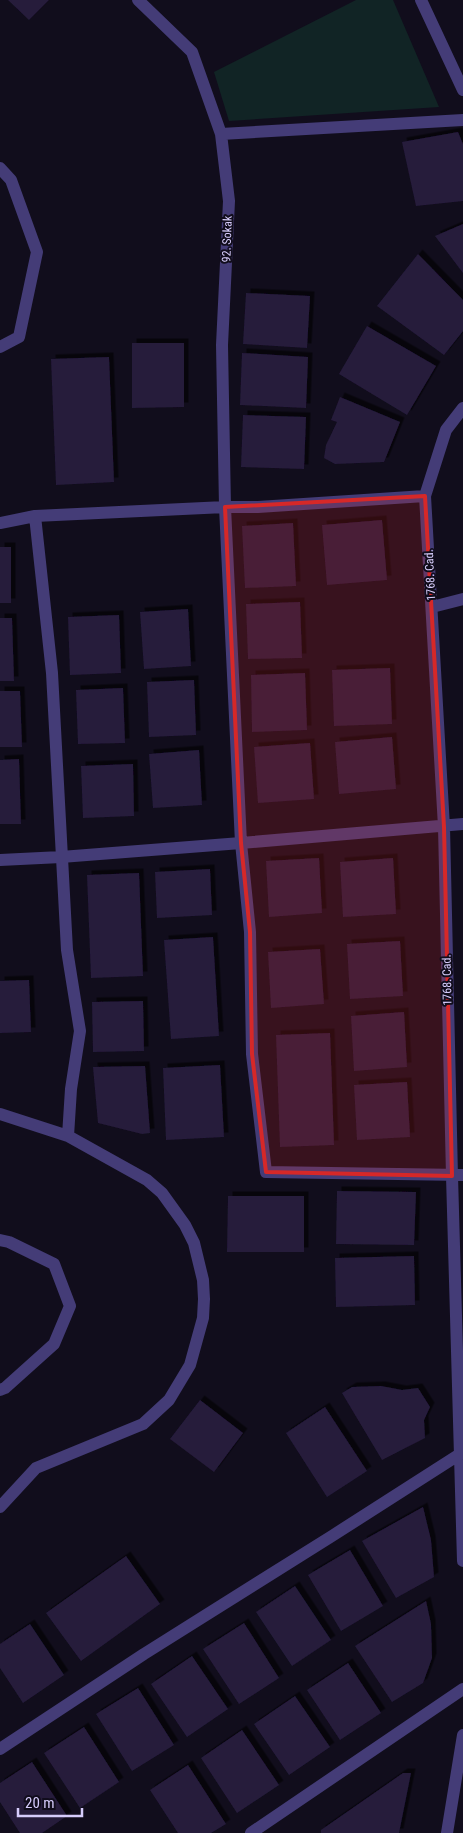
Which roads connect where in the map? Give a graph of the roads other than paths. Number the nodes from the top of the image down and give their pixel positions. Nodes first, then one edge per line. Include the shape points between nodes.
1 (138, 0) edge
2 (421, 0) edge
3 (463, 90) edge
4 (463, 120) edge
5 (222, 134) junction
6 (0, 168) edge
7 (0, 347) edge
8 (463, 408) edge
9 (425, 496) junction
10 (225, 507) junction
11 (34, 516) junction
12 (0, 523) edge
13 (463, 599) edge
14 (432, 608) junction
15 (463, 824) edge
16 (444, 826) junction
17 (241, 843) junction
18 (61, 857) junction
19 (0, 860) edge
20 (0, 1114) edge
21 (68, 1136) junction
22 (457, 1175) edge
23 (0, 1240) edge
24 (0, 1390) edge
25 (460, 1454) junction
26 (0, 1507) edge
27 (463, 1561) edge
28 (463, 1689) edge
29 (463, 1736) edge
30 (0, 1749) edge
31 (250, 1833) edge
32 (448, 1833) edge

1 - 5 street, 92. Sokak via 192,52
2 - 3 street
4 - 5 street
5 - 10 street, 92. Sokak via 229,201 222,345
6 - 7 street via 11,180 36,252 18,337
8 - 9 street, 1768. Cad. via 446,430
9 - 10 street via 258,508
9 - 14 street, 1768. Cad.
10 - 11 street
10 - 17 street, 92. Sokak
11 - 12 street
11 - 18 street via 52,674
13 - 14 street
14 - 16 street, 1768. Cad.
15 - 16 street
16 - 17 street
16 - 22 street, 1768. Cad.
17 - 18 street
17 - 22 street, 92. Sokak via 250,932 252,1054 266,1172
18 - 19 street
18 - 21 street via 68,950 80,1031
20 - 21 street
21 - 26 street via 148,1180 175,1208 186,1225 200,1261 204,1318 190,1365 169,1400 143,1424 36,1468
22 - 25 street, 1768. Cad.
23 - 24 street via 54,1264 70,1306 54,1344
25 - 27 street, 1768. Cad.
25 - 30 street
28 - 31 street
29 - 32 street

